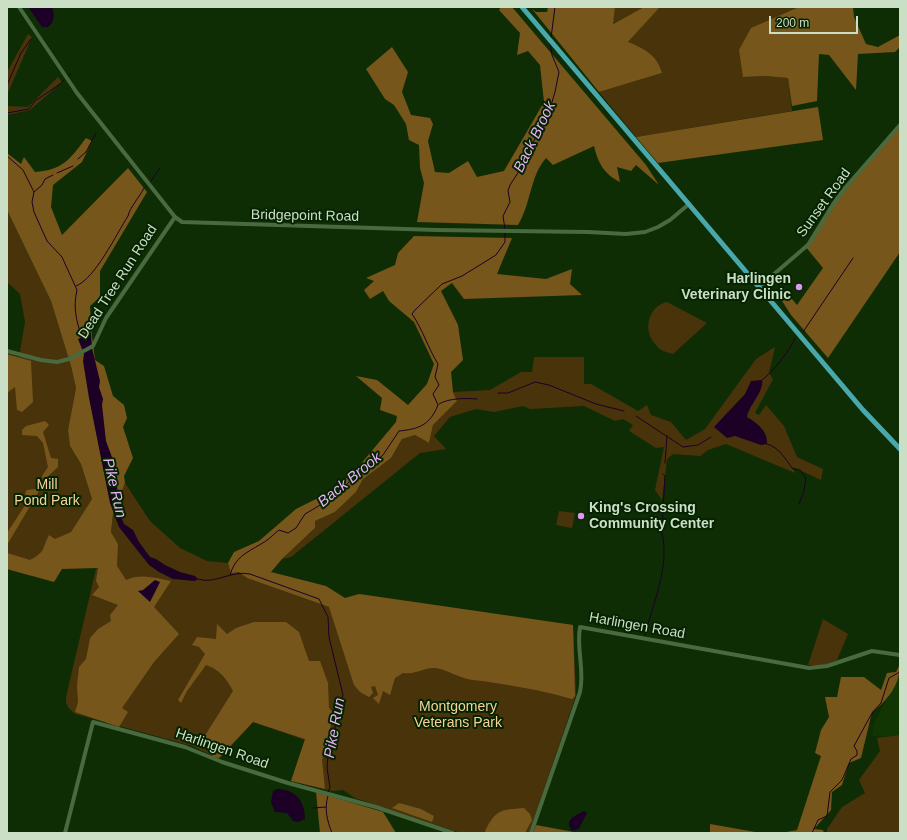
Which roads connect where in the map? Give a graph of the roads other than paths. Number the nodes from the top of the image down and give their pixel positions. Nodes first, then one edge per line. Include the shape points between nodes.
1 (19, 7) edge
2 (522, 7) edge
3 (900, 125) edge
4 (689, 204) junction
5 (176, 217) junction
6 (759, 287) junction
7 (7, 351) edge
8 (900, 449) edge
9 (900, 655) edge
10 (65, 833) edge
11 (453, 833) edge
12 (531, 833) edge

1 - 5 street, Bridgepoint Road via 77,93
2 - 4 highway
3 - 6 street, Sunset Road via 845,188 809,244
4 - 5 street, Bridgepoint Road via 664,224 635,234 188,224
4 - 6 highway
5 - 7 street, Dead Tree Run Road via 106,318 93,346 63,361 41,360
6 - 8 highway via 863,410
9 - 12 street, Harlingen Road via 872,651 827,666 810,668 580,627 580,692
10 - 11 street, Harlingen Road via 93,722 185,747 229,764 394,812

